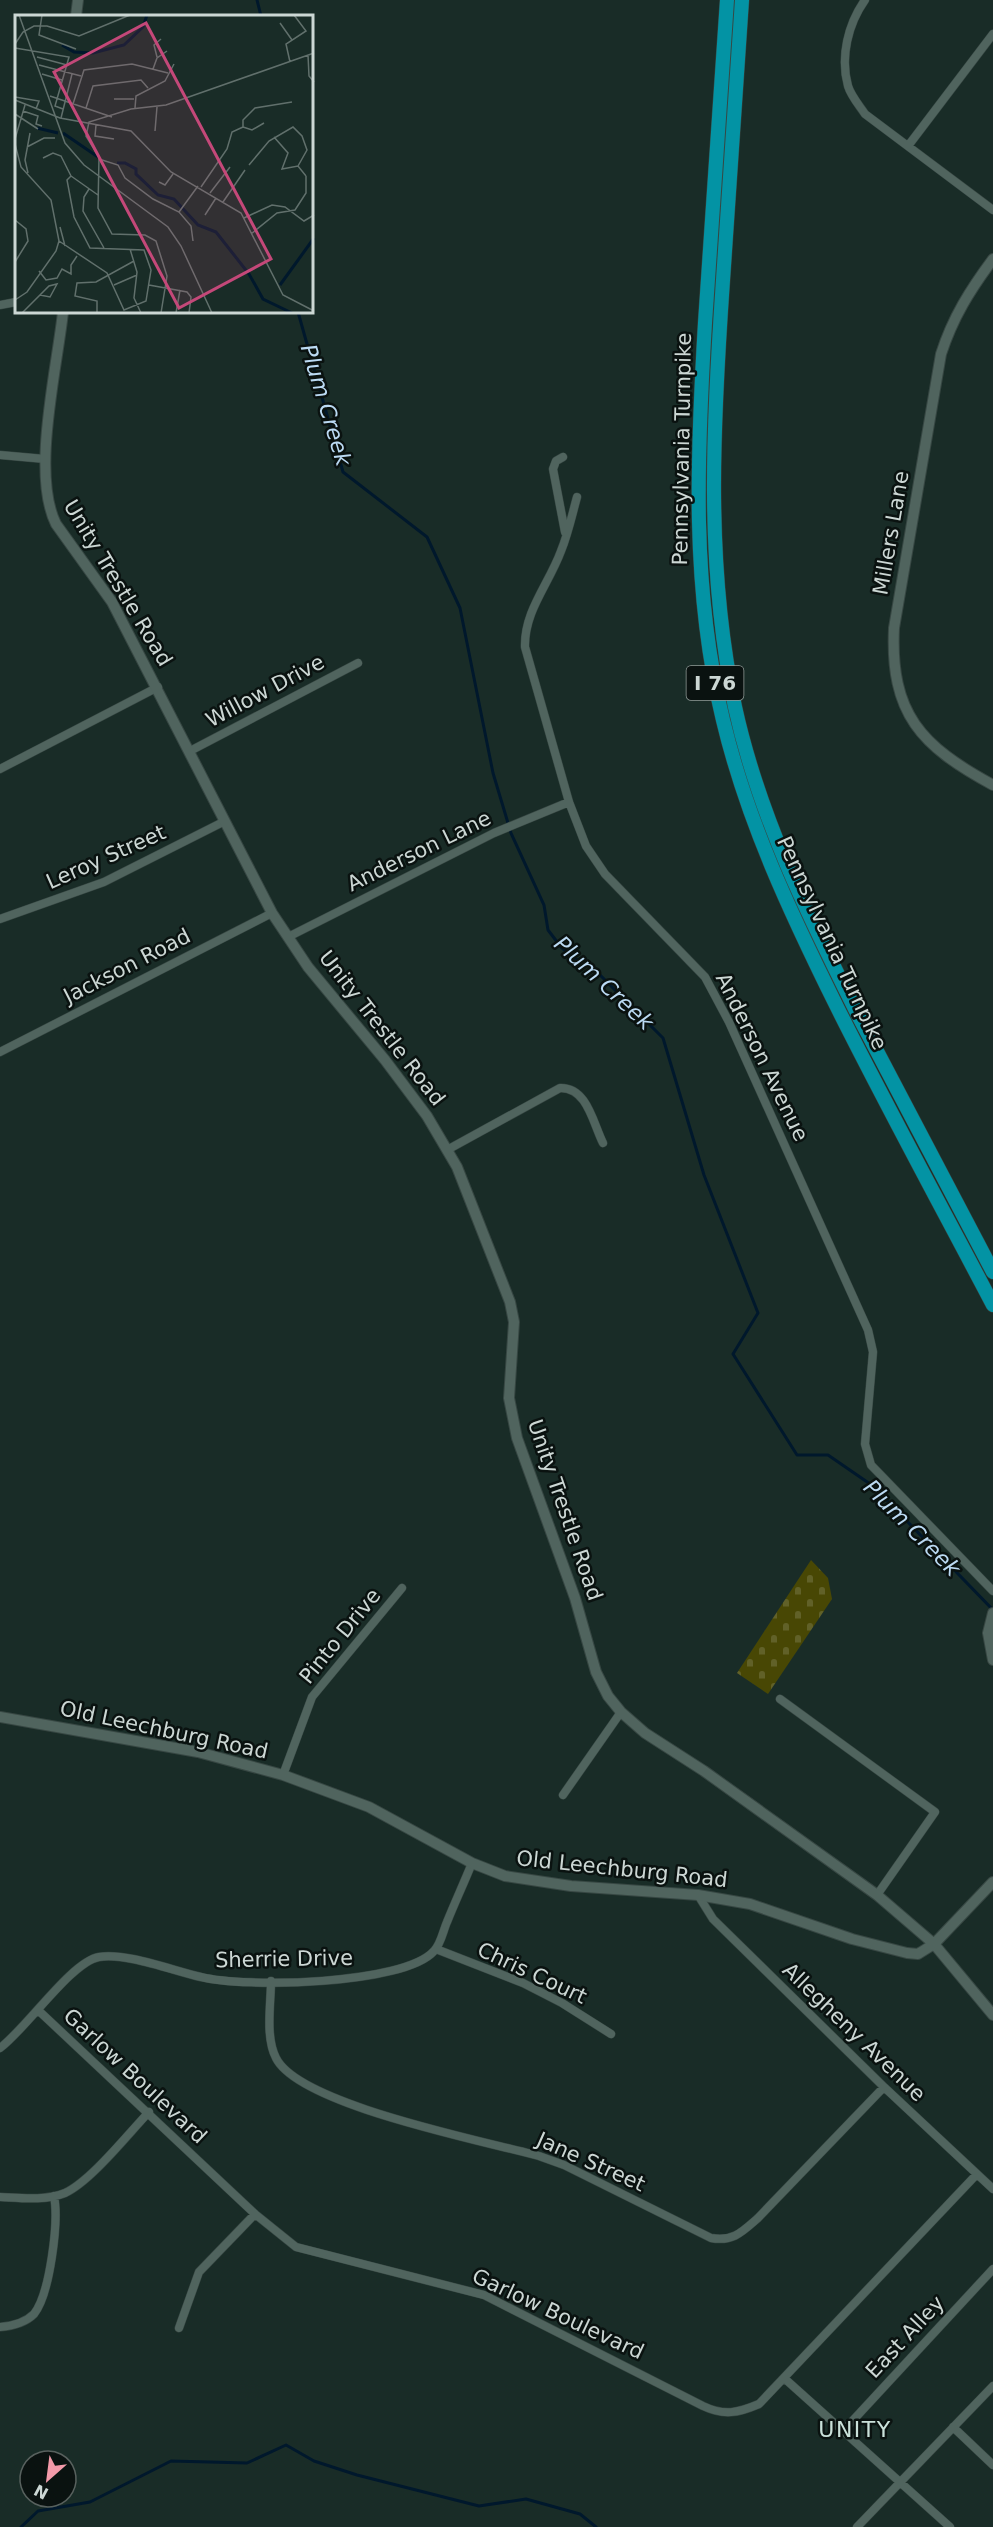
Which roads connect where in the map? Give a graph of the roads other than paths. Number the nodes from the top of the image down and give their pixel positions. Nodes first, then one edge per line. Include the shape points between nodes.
1 (78, 0) edge
2 (727, 0) edge
3 (742, 0) edge
4 (864, 0) edge
5 (76, 15) edge
6 (993, 34) edge
7 (908, 146) junction
8 (993, 210) edge
9 (993, 259) edge
10 (15, 302) edge
11 (0, 305) edge
12 (63, 314) edge
13 (0, 455) edge
14 (563, 457) dead end
15 (45, 459) junction
16 (577, 497) dead end
17 (566, 533) junction
18 (358, 663) dead end
19 (158, 687) junction
20 (190, 751) junction
21 (0, 770) edge
22 (993, 785) edge
23 (568, 802) junction
24 (225, 821) junction
25 (272, 913) junction
26 (0, 919) edge
27 (288, 937) junction
28 (0, 1052) edge
29 (603, 1143) dead end
30 (447, 1150) junction
31 (993, 1272) edge
32 (993, 1305) edge
33 (402, 1588) dead end
34 (993, 1591) edge
35 (992, 1615) edge
36 (993, 1660) edge
37 (780, 1699) dead end
38 (621, 1712) junction
39 (0, 1717) edge
40 (283, 1775) junction
41 (563, 1795) dead end
42 (472, 1863) junction
43 (993, 1884) edge
44 (698, 1895) junction
45 (877, 1895) junction
46 (934, 1944) junction
47 (436, 1949) junction
48 (271, 1981) junction
49 (39, 2011) junction
50 (993, 2015) edge
51 (611, 2034) dead end
52 (0, 2048) edge
53 (884, 2087) junction
54 (149, 2112) junction
55 (977, 2174) junction
56 (993, 2189) edge
57 (54, 2196) junction
58 (0, 2197) edge
59 (255, 2214) junction
60 (993, 2269) edge
61 (0, 2326) edge
62 (179, 2328) dead end
63 (784, 2378) junction
64 (993, 2386) edge
65 (953, 2427) junction
66 (844, 2430) junction
67 (993, 2465) edge
68 (901, 2481) junction
69 (856, 2527) edge
70 (950, 2527) edge

1 - 5 street
2 - 32 highway, Pennsylvania Turnpike / I 76 via 700,417 698,504 702,602 723,719 741,784 781,893
3 - 31 highway, Pennsylvania Turnpike / I 76 via 713,469 715,577 730,682 762,800 800,899
4 - 7 street via 848,33 848,85 865,114
6 - 7 street
7 - 8 street
9 - 22 street, Millers Lane via 965,295 940,354 892,658 908,714 922,735 950,760
10 - 11 street
12 - 15 street, Unity Trestle Road
13 - 15 street
14 - 17 street via 556,461 554,480
15 - 19 street, Unity Trestle Road via 44,486 53,518 112,602
16 - 17 street, Anderson Avenue
17 - 23 street, Anderson Avenue via 524,633
18 - 20 street, Willow Drive
19 - 20 street, Unity Trestle Road
19 - 21 street
20 - 24 street, Unity Trestle Road
23 - 27 street, Anderson Lane via 494,832
23 - 34 street, Anderson Avenue via 586,846 605,873 705,977 729,1022 868,1330 873,1352 865,1444 871,1466
24 - 25 street, Unity Trestle Road
24 - 26 street, Leroy Street via 104,882
25 - 27 street, Unity Trestle Road
25 - 28 street, Jackson Road
27 - 30 street, Unity Trestle Road via 385,1060
29 - 30 street via 581,1095 573,1088 560,1088
30 - 38 street, Unity Trestle Road via 510,1302 514,1322 509,1398 517,1438 575,1598 596,1672
33 - 40 street, Pinto Drive via 312,1697
35 - 36 street via 988,1633
37 - 45 street via 935,1812
38 - 41 street
38 - 45 street, Unity Trestle Road via 645,1733
39 - 40 street, Old Leechburg Road via 198,1752
40 - 42 street, Old Leechburg Road via 369,1807
42 - 44 street, Old Leechburg Road via 525,1881
42 - 47 street
43 - 46 street
44 - 46 street, Old Leechburg Road via 766,1908 852,1939 907,1953 918,1954
44 - 53 street, Allegheny Avenue via 713,1919
45 - 46 street, Unity Trestle Road
46 - 50 street, Unity Trestle Road
47 - 48 street, Sherrie Drive via 422,1961 387,1973 336,1981
47 - 51 street, Chris Court via 523,1983
48 - 49 street, Sherrie Drive via 203,1978 134,1961 99,1957 77,1968
48 - 53 street, Jane Street via 275,2057 295,2078 356,2107 564,2165 722,2240 740,2235 758,2218
49 - 52 street, Sherrie Drive
49 - 54 street, Garlow Boulevard
53 - 55 street, Allegheny Avenue
54 - 57 street via 84,2180
54 - 59 street, Garlow Boulevard
55 - 56 street, Allegheny Avenue
55 - 63 street, Garlow Boulevard
57 - 58 street
57 - 61 street via 57,2211 41,2302 28,2319
59 - 62 street via 199,2272
59 - 63 street, Garlow Boulevard via 306,2252 484,2295 711,2410 738,2414 759,2404
60 - 66 street, East Alley
63 - 66 street
64 - 65 street
65 - 67 street
65 - 68 street
66 - 68 street
68 - 69 street
68 - 70 street

